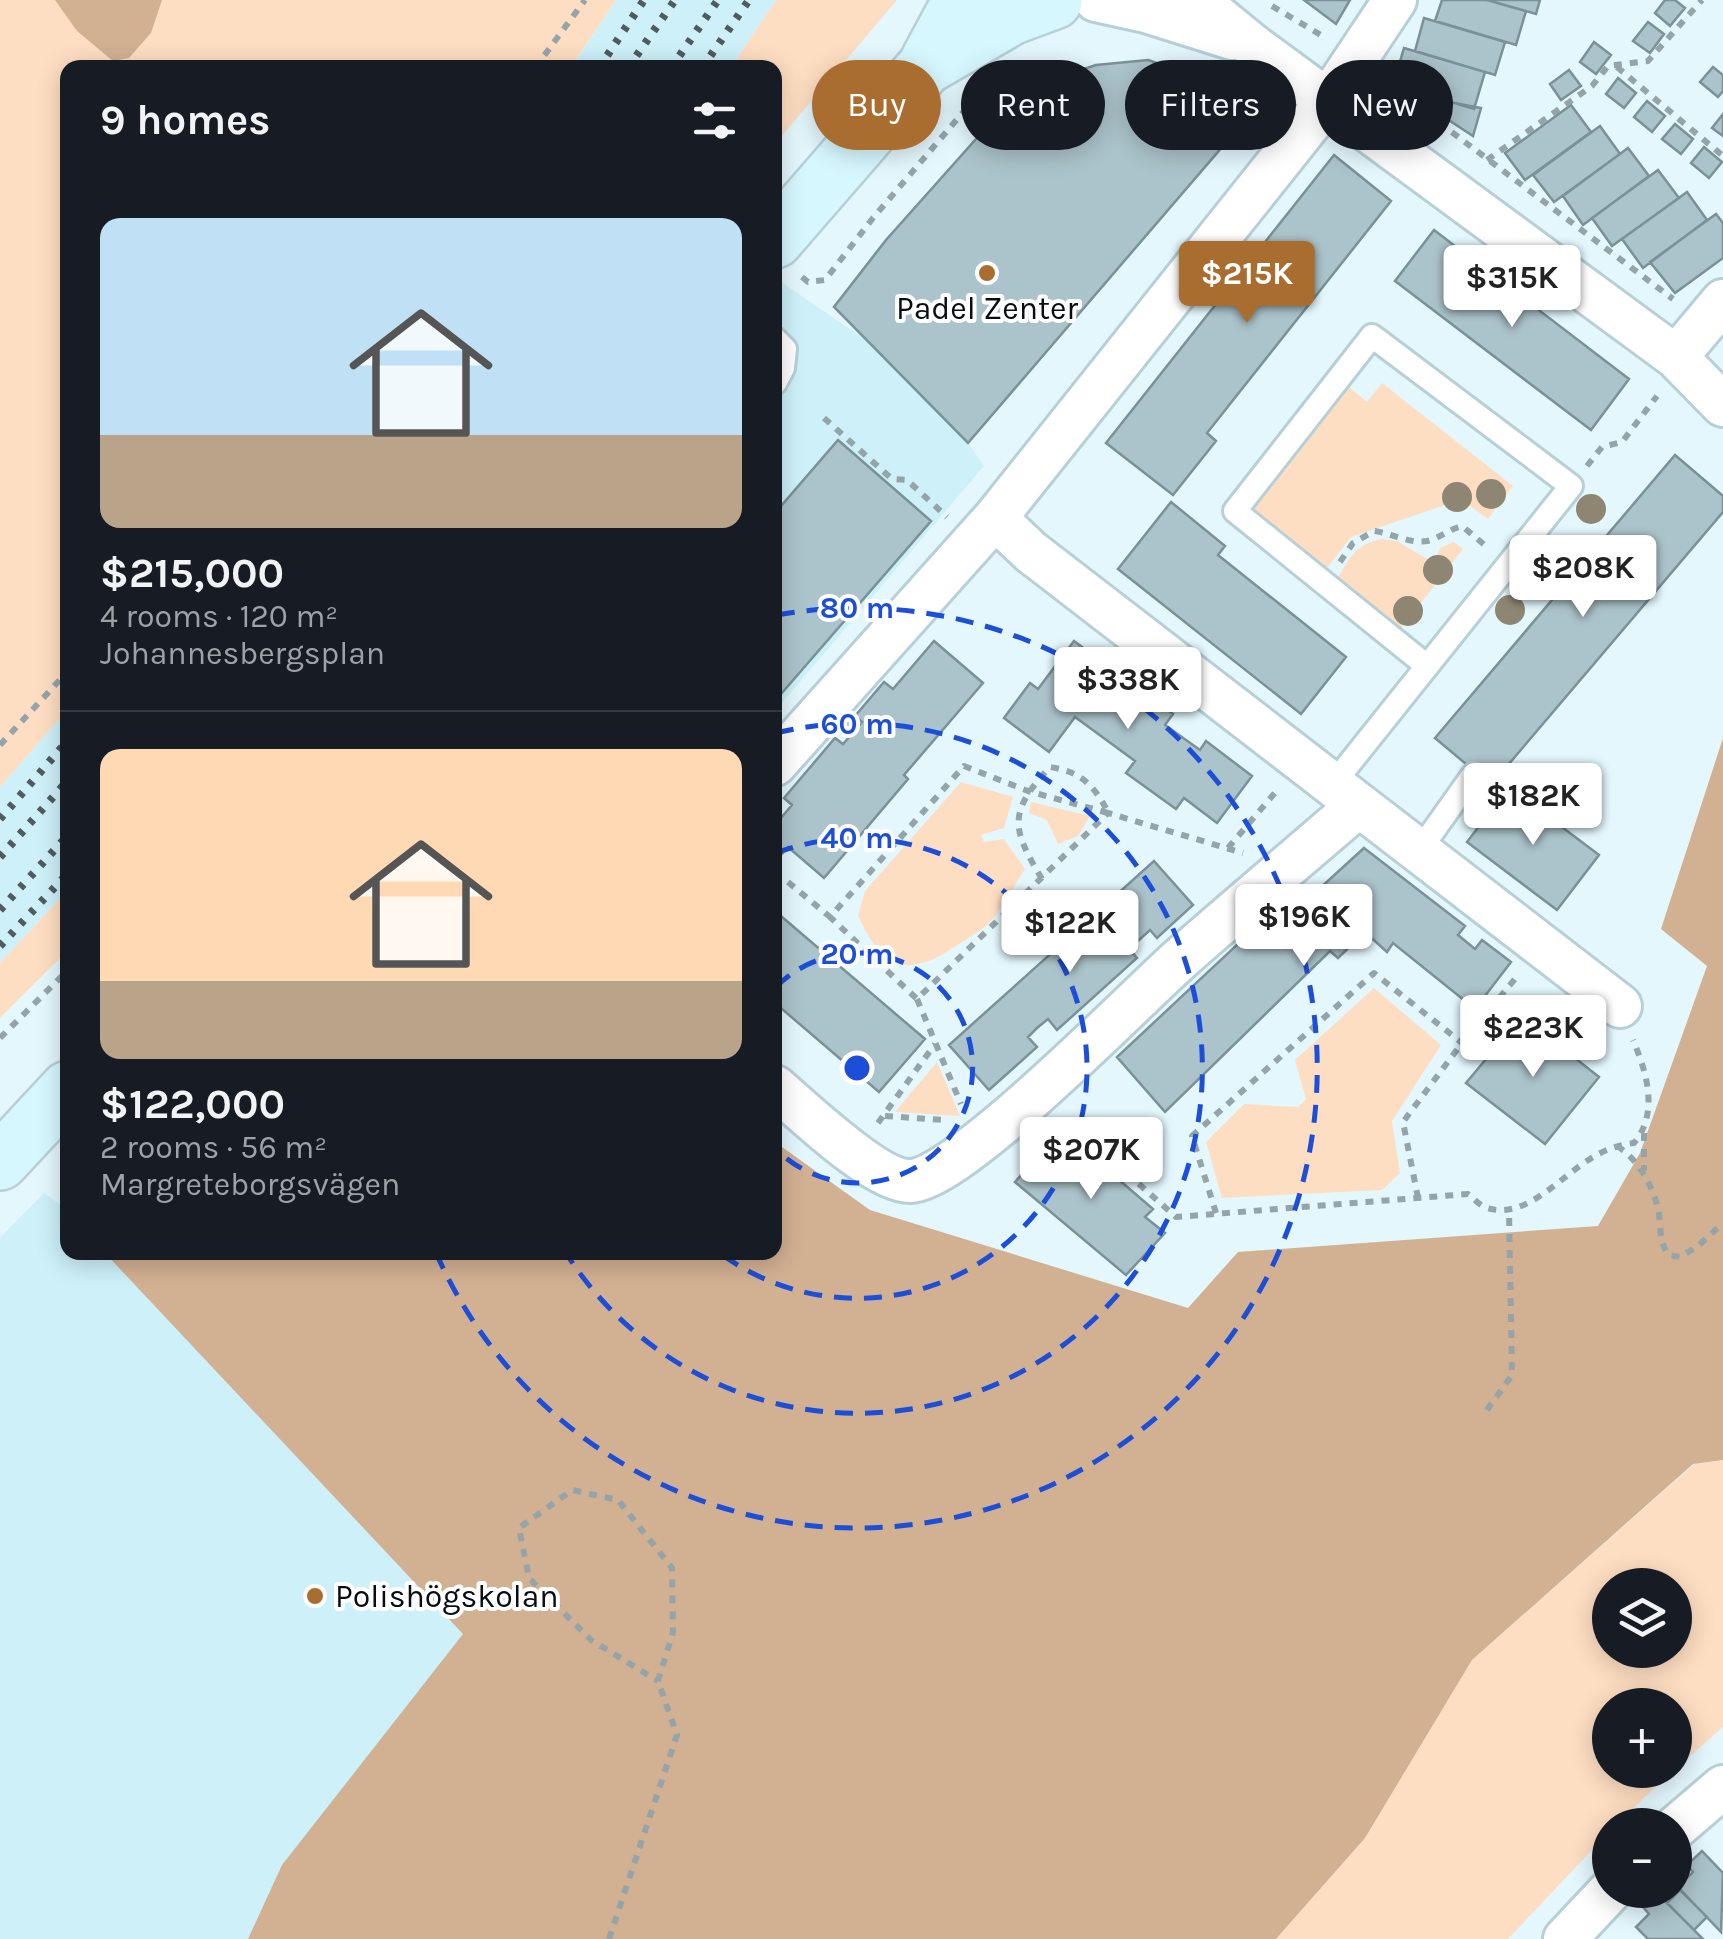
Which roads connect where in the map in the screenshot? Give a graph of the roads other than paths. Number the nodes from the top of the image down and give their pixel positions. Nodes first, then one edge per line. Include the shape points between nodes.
1 (961, 0) edge
2 (1053, 0) edge
3 (1062, 0) edge
4 (1096, 0) edge
5 (1197, 0) edge
6 (1395, 0) edge
7 (1252, 44) junction
8 (929, 60) edge
9 (937, 60) edge
10 (1355, 60) edge
11 (1316, 91) edge
12 (1316, 116) edge
13 (853, 150) edge
14 (1403, 150) edge
15 (782, 232) edge
16 (1691, 343) edge
17 (782, 346) edge
18 (782, 370) edge
19 (1723, 405) edge
20 (984, 530) junction
21 (1427, 666) junction
22 (782, 756) edge
23 (1473, 775) dead end
24 (1331, 783) junction
25 (1419, 850) junction
26 (1620, 1006) road end
27 (782, 1092) edge
28 (60, 1098) edge
29 (0, 1162) edge
30 (1593, 1908) edge
31 (1565, 1939) edge

1 - 8 street
2 - 3 street
2 - 9 street
4 - 7 street
5 - 7 street
6 - 10 street
7 - 11 street
12 - 20 street
13 - 15 street
14 - 16 street
16 - 19 street
17 - 18 lane
20 - 22 street
20 - 24 street via 1031,552
21 - 21 lane via 1571,486 1372,336 1235,511
21 - 24 lane
23 - 25 lane
24 - 25 street
24 - 27 street via 1286,868 1036,1093 972,1133 942,1170 910,1182 884,1174
25 - 26 street
28 - 29 street
30 - 31 street

